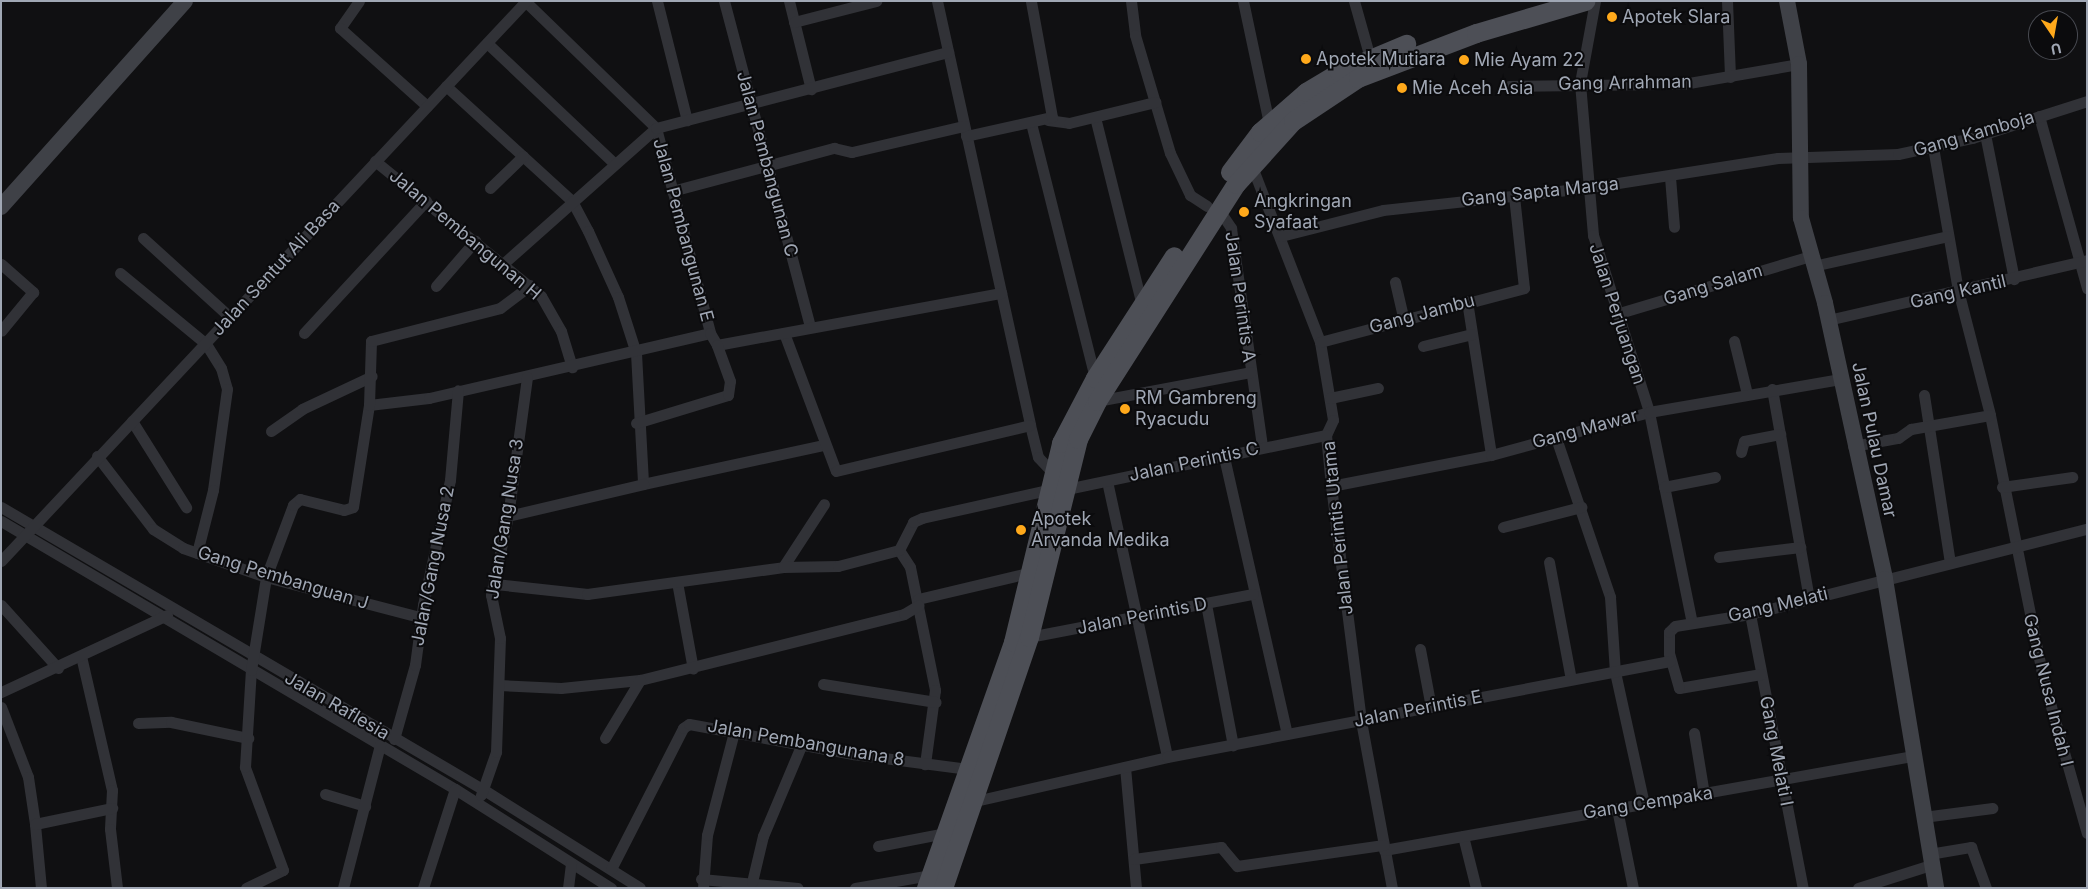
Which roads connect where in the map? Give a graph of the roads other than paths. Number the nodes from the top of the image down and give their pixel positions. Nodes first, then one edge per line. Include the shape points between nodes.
1 (185, 1) edge
2 (358, 1) edge
3 (525, 1) edge
4 (657, 1) edge
5 (724, 1) edge
6 (789, 1) edge
7 (876, 1) edge
8 (937, 1) edge
9 (1031, 1) edge
10 (1131, 1) edge
11 (1243, 1) edge
12 (1354, 1) edge
13 (1543, 1) edge
14 (1585, 1) edge
15 (1595, 1) edge
16 (1727, 1) edge
17 (1787, 1) edge
18 (794, 22) junction
19 (1482, 24) junction
20 (487, 43) junction
21 (948, 52) junction
22 (1370, 58) junction
23 (1799, 64) junction
24 (1730, 76) junction
25 (1580, 84) junction
26 (446, 86) junction
27 (1509, 86) dead end
28 (811, 89) junction
29 (2087, 101) edge
30 (1155, 102) junction
31 (427, 106) junction
32 (753, 106) junction
33 (2039, 116) junction
34 (1095, 117) junction
35 (687, 120) junction
36 (1048, 120) junction
37 (1031, 123) junction
38 (1269, 123) junction
39 (656, 128) junction
40 (965, 131) junction
41 (1985, 134) junction
42 (1933, 148) junction
43 (523, 156) junction
44 (1800, 157) junction
45 (375, 161) junction
46 (615, 164) junction
47 (1251, 164) junction
48 (768, 166) junction
49 (1670, 176) junction
50 (490, 188) dead end
51 (1586, 188) junction
52 (672, 191) junction
53 (1514, 196) junction
54 (426, 201) junction
55 (572, 202) junction
56 (1, 207) edge
57 (1213, 208) junction
58 (1674, 227) dead end
59 (1281, 236) junction
60 (1948, 236) junction
61 (143, 238) dead end
62 (475, 241) junction
63 (1812, 261) junction
64 (2083, 261) edge
65 (504, 263) junction
66 (1, 264) edge
67 (120, 273) dead end
68 (2014, 279) junction
69 (1395, 282) dead end
70 (436, 286) dead end
71 (530, 286) junction
72 (2087, 288) edge
73 (1958, 290) junction
74 (1001, 293) junction
75 (1467, 301) junction
76 (1142, 306) junction
77 (1616, 314) junction
78 (1403, 317) junction
79 (231, 318) junction
80 (1828, 320) junction
81 (810, 326) junction
82 (1, 331) edge
83 (304, 333) dead end
84 (710, 333) junction
85 (784, 333) junction
86 (1472, 334) junction
87 (1734, 341) dead end
88 (1320, 342) junction
89 (206, 344) junction
90 (717, 345) junction
91 (1423, 346) dead end
92 (636, 353) junction
93 (572, 367) junction
94 (1250, 372) junction
95 (372, 376) junction
96 (527, 377) junction
97 (1095, 378) junction
98 (1840, 379) junction
99 (1378, 388) dead end
100 (1772, 389) junction
101 (458, 390) junction
102 (1747, 394) junction
103 (1924, 395) dead end
104 (1330, 398) junction
105 (1097, 401) junction
106 (369, 405) junction
107 (1649, 412) junction
108 (1990, 415) junction
109 (132, 421) junction
110 (636, 423) junction
111 (1030, 425) junction
112 (1929, 426) junction
113 (271, 431) dead end
114 (1780, 434) junction
115 (1326, 435) junction
116 (1556, 438) junction
117 (823, 444) junction
118 (1853, 446) junction
119 (1262, 447) junction
120 (1741, 452) dead end
121 (1490, 455) junction
122 (97, 456) junction
123 (1224, 457) junction
124 (1052, 472) junction
125 (1716, 477) dead end
126 (2072, 477) dead end
127 (1107, 481) junction
128 (643, 484) junction
129 (1331, 486) junction
130 (1664, 487) junction
131 (2002, 487) junction
132 (1055, 490) junction
133 (824, 504) dead end
134 (1, 507) edge
135 (186, 507) dead end
136 (1581, 507) junction
137 (508, 516) junction
138 (1, 521) edge
139 (34, 525) junction
140 (1503, 527) dead end
141 (2087, 529) edge
142 (26, 535) junction
143 (2015, 545) junction
144 (1800, 547) junction
145 (899, 550) junction
146 (197, 553) junction
147 (1719, 557) dead end
148 (1, 562) edge
149 (1548, 562) dead end
150 (1950, 562) junction
151 (783, 567) junction
152 (1032, 572) junction
153 (266, 576) junction
154 (1885, 580) junction
155 (677, 582) junction
156 (495, 584) junction
157 (1253, 594) junction
158 (1810, 599) junction
159 (918, 602) junction
160 (1206, 604) junction
161 (1, 605) edge
162 (168, 613) junction
163 (1750, 614) junction
164 (420, 617) junction
165 (1136, 619) junction
166 (1692, 623) junction
167 (1029, 637) junction
168 (1420, 649) dead end
169 (81, 656) junction
170 (1670, 661) junction
171 (253, 663) junction
172 (58, 668) junction
173 (693, 669) junction
174 (1615, 672) junction
175 (1761, 674) junction
176 (1571, 679) junction
177 (640, 680) junction
178 (823, 684) dead end
179 (499, 685) junction
180 (1, 692) edge
181 (936, 702) junction
182 (1, 707) edge
183 (1430, 707) junction
184 (1361, 721) junction
185 (138, 724) dead end
186 (734, 732) junction
187 (1694, 733) dead end
188 (1287, 734) junction
189 (248, 738) junction
190 (605, 738) dead end
191 (394, 739) junction
192 (1234, 744) junction
193 (380, 745) junction
194 (801, 746) junction
195 (410, 755) junction
196 (1912, 756) junction
197 (1166, 757) junction
198 (926, 764) junction
199 (1125, 767) junction
200 (968, 769) junction
201 (1782, 782) junction
202 (455, 789) junction
203 (325, 794) dead end
204 (1704, 794) junction
205 (480, 797) junction
206 (966, 802) junction
207 (1644, 804) junction
208 (365, 806) junction
209 (2084, 807) edge
210 (112, 808) junction
211 (1992, 808) dead end
212 (1617, 809) junction
213 (1923, 817) junction
214 (34, 824) junction
215 (946, 833) junction
216 (2087, 833) edge
217 (1463, 836) junction
218 (878, 846) dead end
219 (1383, 848) junction
220 (1134, 859) junction
221 (1930, 859) junction
222 (571, 863) junction
223 (611, 869) junction
224 (276, 876) junction
225 (933, 880) edge
226 (752, 882) junction
227 (702, 883) edge
228 (41, 888) edge
229 (117, 888) edge
230 (246, 888) edge
231 (278, 888) edge
232 (343, 888) edge
233 (423, 888) edge
234 (568, 888) edge
235 (611, 888) edge
236 (640, 888) edge
237 (798, 888) edge
238 (855, 888) edge
239 (1136, 888) edge
240 (1392, 888) edge
241 (1476, 888) edge
242 (1633, 888) edge
243 (1804, 888) edge
244 (1858, 888) edge
245 (1936, 888) edge
246 (1986, 888) edge

1 - 56 street
2 - 31 street via 340,28
3 - 20 street, Jalan Sentut Ali Basa
3 - 39 street, Jalan Pembangunan E
4 - 35 street
5 - 32 street, Jalan Pembangunan C
6 - 18 street
7 - 18 street
8 - 21 street
9 - 36 street via 1052,104
10 - 30 street
11 - 38 street
12 - 22 street
13 - 19 main road
14 - 19 main road
15 - 25 street, Jalan Perjuangan
16 - 24 street
17 - 23 street, Jalan Pulau Damar
18 - 28 street
19 - 22 main road
19 - 47 main road via 1342,87 1292,121
20 - 26 street, Jalan Sentut Ali Basa
20 - 46 street
21 - 28 street
21 - 40 street
22 - 38 main road via 1322,81
23 - 24 street, Gang Arrahman
23 - 44 street, Jalan Pulau Damar
24 - 25 street, Gang Arrahman via 1683,84
25 - 27 street, Gang Arrahman
25 - 51 street, Jalan Perjuangan
26 - 31 street, Jalan Sentut Ali Basa
26 - 43 street
28 - 32 street
29 - 33 street, Gang Kamboja
30 - 34 street
30 - 57 street via 1170,153 1190,195
31 - 45 street, Jalan Sentut Ali Basa
32 - 35 street
32 - 48 street, Jalan Pembangunan C
33 - 41 street, Gang Kamboja
33 - 64 street
34 - 36 street via 1061,124
34 - 76 street
35 - 39 street
36 - 37 street
37 - 40 street
37 - 97 street
38 - 57 main road
39 - 46 street
39 - 52 street, Jalan Pembangunan E
40 - 48 street via 852,152 834,148
40 - 74 street
41 - 42 street, Gang Kamboja
41 - 68 street
42 - 44 street, Gang Kamboja via 1854,157
42 - 60 street, Gang Nusa Indah I
43 - 50 street
43 - 55 street
44 - 49 street, Gang Sapta Marga
44 - 63 street, Jalan Pulau Damar via 1801,218
45 - 54 street, Jalan Pembangunan H
45 - 79 street, Jalan Sentut Ali Basa
46 - 55 street
47 - 57 main road
47 - 59 street, Jalan Perintis Utama
48 - 52 street
48 - 81 street, Jalan Pembangunan C
49 - 51 street, Gang Sapta Marga
49 - 58 street
51 - 53 street, Gang Sapta Marga
51 - 77 street, Jalan Perjuangan via 1593,235
52 - 84 street, Jalan Pembangunan E
53 - 59 street, Gang Sapta Marga via 1383,210
53 - 75 street, Gang Jambu via 1524,288
54 - 62 street, Jalan Pembangunan H
54 - 83 street
55 - 65 street
55 - 92 street via 612,282
57 - 76 main road
57 - 94 street, Jalan Perintis A via 1231,228
57 - 105 main road
59 - 88 street, Jalan Perintis Utama
60 - 63 street, Gang Salam
60 - 73 street, Gang Nusa Indah I
61 - 79 street
62 - 65 street, Jalan Pembangunan H
62 - 70 street
63 - 77 street, Gang Salam
63 - 80 street, Jalan Pulau Damar
64 - 68 street, Gang Kantil
64 - 72 street
65 - 71 street, Jalan Pembangunan H
66 - 82 street via 33,292
67 - 89 street
68 - 73 street, Gang Kantil
69 - 78 street
71 - 93 street, Jalan Pembangunan H via 550,309
71 - 95 street via 500,308 370,341
73 - 80 street, Gang Kantil
73 - 108 street, Gang Nusa Indah I
74 - 81 street
74 - 111 street
75 - 78 street, Gang Jambu
75 - 86 street
76 - 97 main road
77 - 107 street, Jalan Perjuangan
78 - 88 street, Gang Jambu
79 - 89 street, Jalan Sentut Ali Basa
80 - 98 street, Jalan Pulau Damar
81 - 85 street
84 - 90 street, Jalan Pembangunan E
84 - 92 street
85 - 90 street
85 - 117 street
86 - 91 street
86 - 121 street
87 - 102 street
88 - 104 street, Jalan Perintis Utama
89 - 109 street, Jalan Sentut Ali Basa
89 - 146 street via 221,368 227,389 213,490
90 - 110 street, Jalan Pembangunan E via 730,381 728,395
92 - 93 street
92 - 110 street
93 - 96 street
94 - 105 street
94 - 119 street, Jalan Perintis A
95 - 106 street
95 - 113 street via 302,409
96 - 101 street
96 - 137 street, Jalan/Gang Nusa 3
97 - 124 main road via 1065,433
98 - 100 street, Gang Mawar
98 - 118 street, Jalan Pulau Damar
99 - 104 street
100 - 102 street, Gang Mawar
100 - 114 street
101 - 106 street
101 - 164 street, Jalan/Gang Nusa 2 via 450,480
102 - 107 street, Gang Mawar
103 - 112 street
104 - 115 street, Jalan Perintis Utama via 1333,420
105 - 132 main road
106 - 153 street via 353,507 344,510 307,500 296,502 274,547
107 - 116 street, Gang Mawar
107 - 130 street, Jalan Perjuangan
108 - 112 street
108 - 131 street, Gang Nusa Indah I
109 - 122 street, Jalan Sentut Ali Basa
109 - 135 street
110 - 128 street
111 - 117 street via 836,471
111 - 124 street via 1038,457
112 - 118 street via 1910,429 1898,438
112 - 150 street
114 - 120 street via 1744,441
114 - 144 street
115 - 119 street, Jalan Perintis C
115 - 129 street, Jalan Perintis Utama
116 - 121 street, Gang Mawar
116 - 136 street
117 - 128 street
118 - 154 street, Jalan Pulau Damar
119 - 123 street, Jalan Perintis C
121 - 129 street, Gang Mawar
122 - 139 street, Jalan Sentut Ali Basa
122 - 146 street, Gang Pembanguan J via 153,528
123 - 127 street, Jalan Perintis C
123 - 157 street
124 - 132 main road
125 - 130 street
126 - 131 street
127 - 132 street, Jalan Perintis C
127 - 165 street
128 - 137 street
129 - 184 street, Jalan Perintis Utama
130 - 166 street, Jalan Perjuangan
131 - 143 street, Gang Nusa Indah I
132 - 145 street, Jalan Perintis C via 913,522
132 - 152 main road
132 - 167 main road
133 - 151 street
134 - 139 street, Jalan Raflesia
136 - 140 street
136 - 174 street via 1610,597
137 - 156 street, Jalan/Gang Nusa 3
138 - 142 street, Jalan Raflesia
139 - 142 street, Jalan Sentut Ali Basa
139 - 162 street, Jalan Raflesia
141 - 143 street, Gang Melati
142 - 148 street, Jalan Sentut Ali Basa
142 - 162 street, Jalan Raflesia
143 - 150 street, Gang Melati
143 - 209 street, Gang Nusa Indah I via 2059,745
144 - 147 street
144 - 158 street
145 - 151 street via 838,566
145 - 159 street via 910,567
146 - 153 street, Gang Pembanguan J
149 - 176 street
150 - 154 street, Gang Melati
151 - 155 street
152 - 159 street
152 - 200 main road
153 - 164 street, Gang Pembanguan J
153 - 171 street
154 - 158 street, Gang Melati
154 - 196 street, Jalan Pulau Damar
155 - 156 street via 587,594
155 - 173 street
156 - 179 street, Jalan/Gang Nusa 3 via 491,605 499,628
157 - 160 street, Jalan Perintis D
157 - 188 street
158 - 163 street, Gang Melati
159 - 173 street via 904,614
159 - 181 street
160 - 165 street, Jalan Perintis D
160 - 192 street
161 - 172 street
162 - 169 street
162 - 171 street, Jalan Raflesia
163 - 166 street, Gang Melati
163 - 175 street, Gang Melati I
164 - 191 street, Jalan/Gang Nusa 2 via 415,665
165 - 167 street, Jalan Perintis D
165 - 197 street
166 - 170 street, Gang Melati via 1671,628
167 - 206 main road
168 - 183 street
169 - 172 street
169 - 210 street
170 - 174 street, Jalan Perintis E
170 - 175 street via 1679,688
171 - 189 street
171 - 191 street, Jalan Raflesia
171 - 193 street, Jalan Raflesia
172 - 180 street
173 - 177 street
174 - 176 street, Jalan Perintis E
174 - 207 street
175 - 201 street, Gang Melati I
176 - 183 street, Jalan Perintis E
177 - 179 street via 561,688
177 - 190 street
178 - 181 street
179 - 205 street, Jalan/Gang Nusa 3 via 494,762
181 - 198 street
182 - 214 street via 28,777
183 - 184 street, Jalan Perintis E
184 - 188 street, Jalan Perintis E
184 - 219 street, Jalan Perintis Utama
185 - 189 street via 171,722
186 - 194 street, Jalan Pembangunana 8
186 - 223 street, Jalan Pembangunana 8 via 694,723 683,728
186 - 227 street via 707,835
187 - 204 street
188 - 192 street, Jalan Perintis E
189 - 224 street via 247,780 282,864
191 - 195 street, Jalan Raflesia
192 - 197 street, Jalan Perintis E
193 - 195 street, Jalan Raflesia
193 - 208 street
194 - 198 street, Jalan Pembangunana 8
194 - 226 street via 763,836
195 - 202 street, Jalan Raflesia
195 - 205 street, Jalan Raflesia
196 - 201 street, Gang Cempaka
196 - 213 street, Jalan Pulau Damar
197 - 199 street, Jalan Perintis E
198 - 200 street, Jalan Pembangunana 8
199 - 206 street, Jalan Perintis E
199 - 220 street
200 - 206 main road
201 - 204 street, Gang Cempaka
201 - 243 street, Gang Melati I
202 - 205 street, Jalan Raflesia
202 - 233 street
203 - 208 street
204 - 207 street, Gang Cempaka
205 - 222 street, Jalan Raflesia
205 - 223 street, Jalan Raflesia
206 - 215 main road
206 - 225 main road via 954,850 946,845
207 - 212 street, Gang Cempaka
208 - 232 street
209 - 216 street, Gang Nusa Indah I
210 - 214 street
210 - 229 street via 110,829
211 - 213 street
212 - 217 street, Gang Cempaka
212 - 242 street
213 - 221 street, Jalan Pulau Damar
214 - 228 street
215 - 218 street
215 - 225 main road
217 - 219 street, Gang Cempaka
217 - 241 street
219 - 220 street via 1237,866 1221,847
219 - 240 street, Jalan Perintis Utama
220 - 239 street
221 - 244 street
221 - 245 street, Jalan Pulau Damar
221 - 246 street via 1971,847
222 - 234 street
222 - 235 street, Jalan Raflesia
223 - 236 street, Jalan Raflesia
224 - 230 street
224 - 231 street
225 - 238 street
226 - 227 street
226 - 237 street

